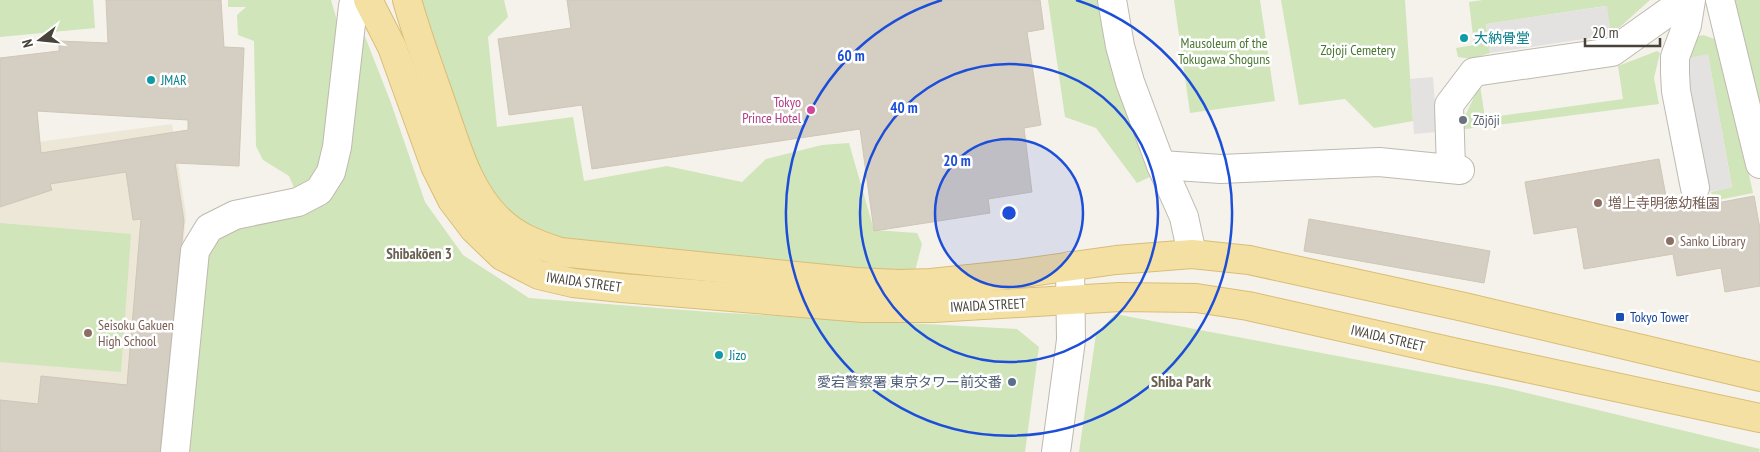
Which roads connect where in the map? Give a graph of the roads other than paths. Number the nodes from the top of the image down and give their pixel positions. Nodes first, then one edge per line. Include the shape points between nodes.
1 (367, 0) edge
2 (379, 0) edge
3 (407, 0) edge
4 (1112, 0) edge
5 (1685, 0) edge
6 (1691, 0) edge
7 (1720, 0) edge
8 (392, 47) junction
9 (1760, 164) edge
10 (1161, 165) junction
11 (1695, 188) dead end
12 (1192, 254) junction
13 (1070, 266) junction
14 (1070, 300) junction
15 (1760, 377) edge
16 (1760, 418) edge
17 (175, 452) edge
18 (1056, 452) edge

1 - 8 main road, IWAIDA STREET
1 - 17 street via 354,6 337,147 331,172 319,191 298,202 226,219 209,228 195,251
2 - 8 main road
3 - 13 main road, IWAIDA STREET via 474,186 497,218 531,242 560,252 882,283 931,282
4 - 10 street via 1130,82
5 - 10 street via 1612,52 1474,72 1449,105 1455,170 1379,162 1221,169
6 - 11 street via 1675,73
7 - 9 street
8 - 14 main road, IWAIDA STREET via 435,166 452,200 474,229 502,256 539,275 622,288 863,308 933,308
10 - 12 street via 1184,217
12 - 13 main road, IWAIDA STREET
12 - 15 main road, IWAIDA STREET via 1258,262
13 - 14 street
14 - 16 main road, IWAIDA STREET via 1146,296 1196,298 1248,306
14 - 18 street via 1072,340

